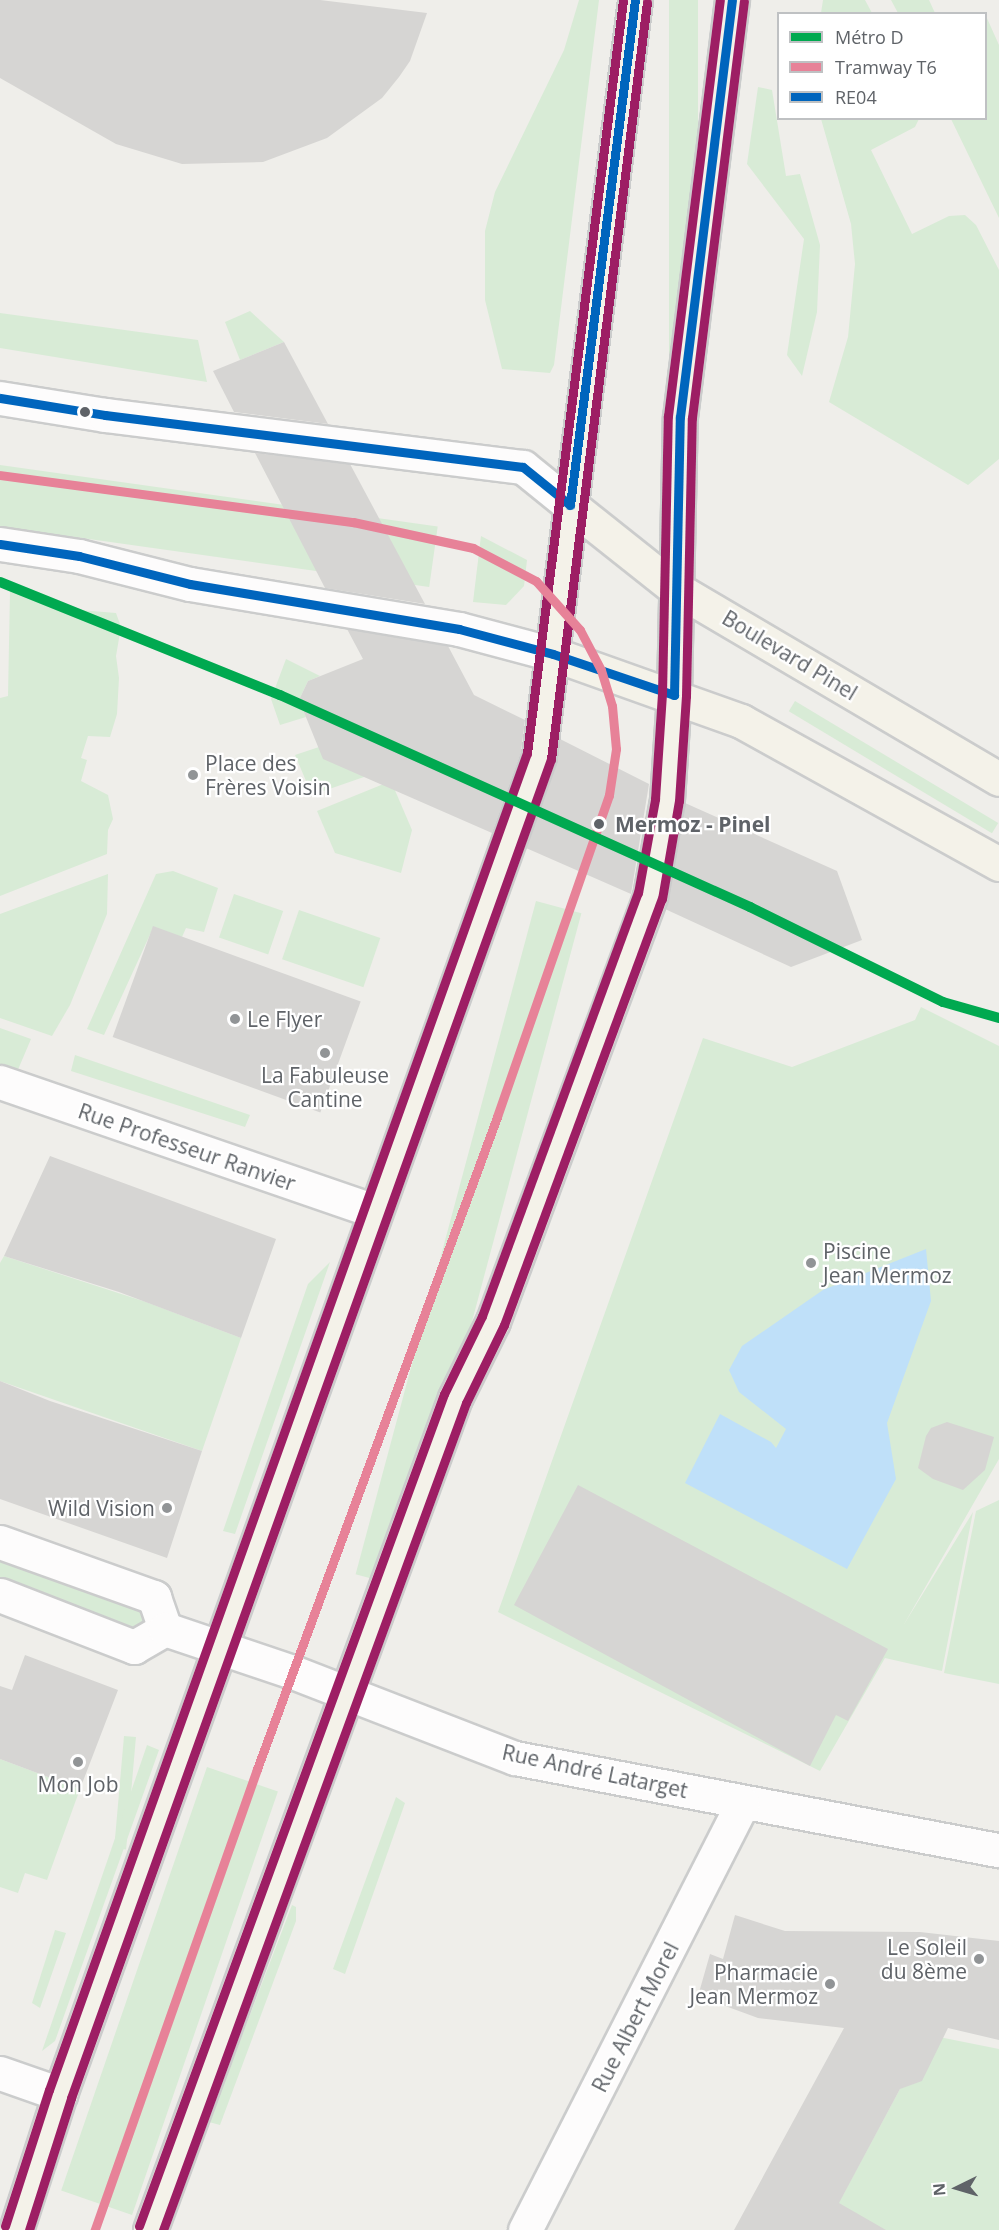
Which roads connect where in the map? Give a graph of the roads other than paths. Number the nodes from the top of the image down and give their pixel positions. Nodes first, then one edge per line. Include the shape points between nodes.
1 (635, 0) edge
2 (732, 0) edge
3 (0, 398) edge
4 (570, 505) junction
5 (0, 544) edge
6 (674, 587) junction
7 (553, 654) junction
8 (674, 695) junction
9 (999, 779) edge
10 (999, 864) edge
11 (0, 1082) edge
12 (375, 1211) junction
13 (0, 1542) edge
14 (0, 1595) edge
15 (165, 1629) junction
16 (220, 1647) junction
17 (347, 1695) junction
18 (743, 1803) junction
19 (999, 1850) edge
20 (0, 2073) edge
21 (60, 2094) junction
22 (16, 2230) edge
23 (150, 2230) edge
24 (525, 2230) edge

1 - 4 main road
2 - 6 main road via 680,417
3 - 4 street, Boulevard Pinel via 105,416 523,467
4 - 6 main road, Boulevard Pinel
4 - 7 main road
5 - 7 street via 79,556 190,585 459,629
6 - 8 main road
6 - 9 main road, Boulevard Pinel
7 - 8 main road
7 - 12 main road via 539,756
8 - 10 main road via 751,726
8 - 17 main road via 667,800 644,921 493,1321 455,1398
11 - 12 street, Rue Professeur Ranvier
12 - 16 main road
13 - 15 street via 154,1597
14 - 15 street via 134,1647
15 - 16 street, Rue André Latarget
16 - 17 street, Rue André Latarget
16 - 21 main road
17 - 18 street, Rue André Latarget via 515,1758
17 - 23 main road
18 - 19 street, Rue André Latarget
18 - 24 street, Rue Albert Morel
20 - 21 street
21 - 22 main road

